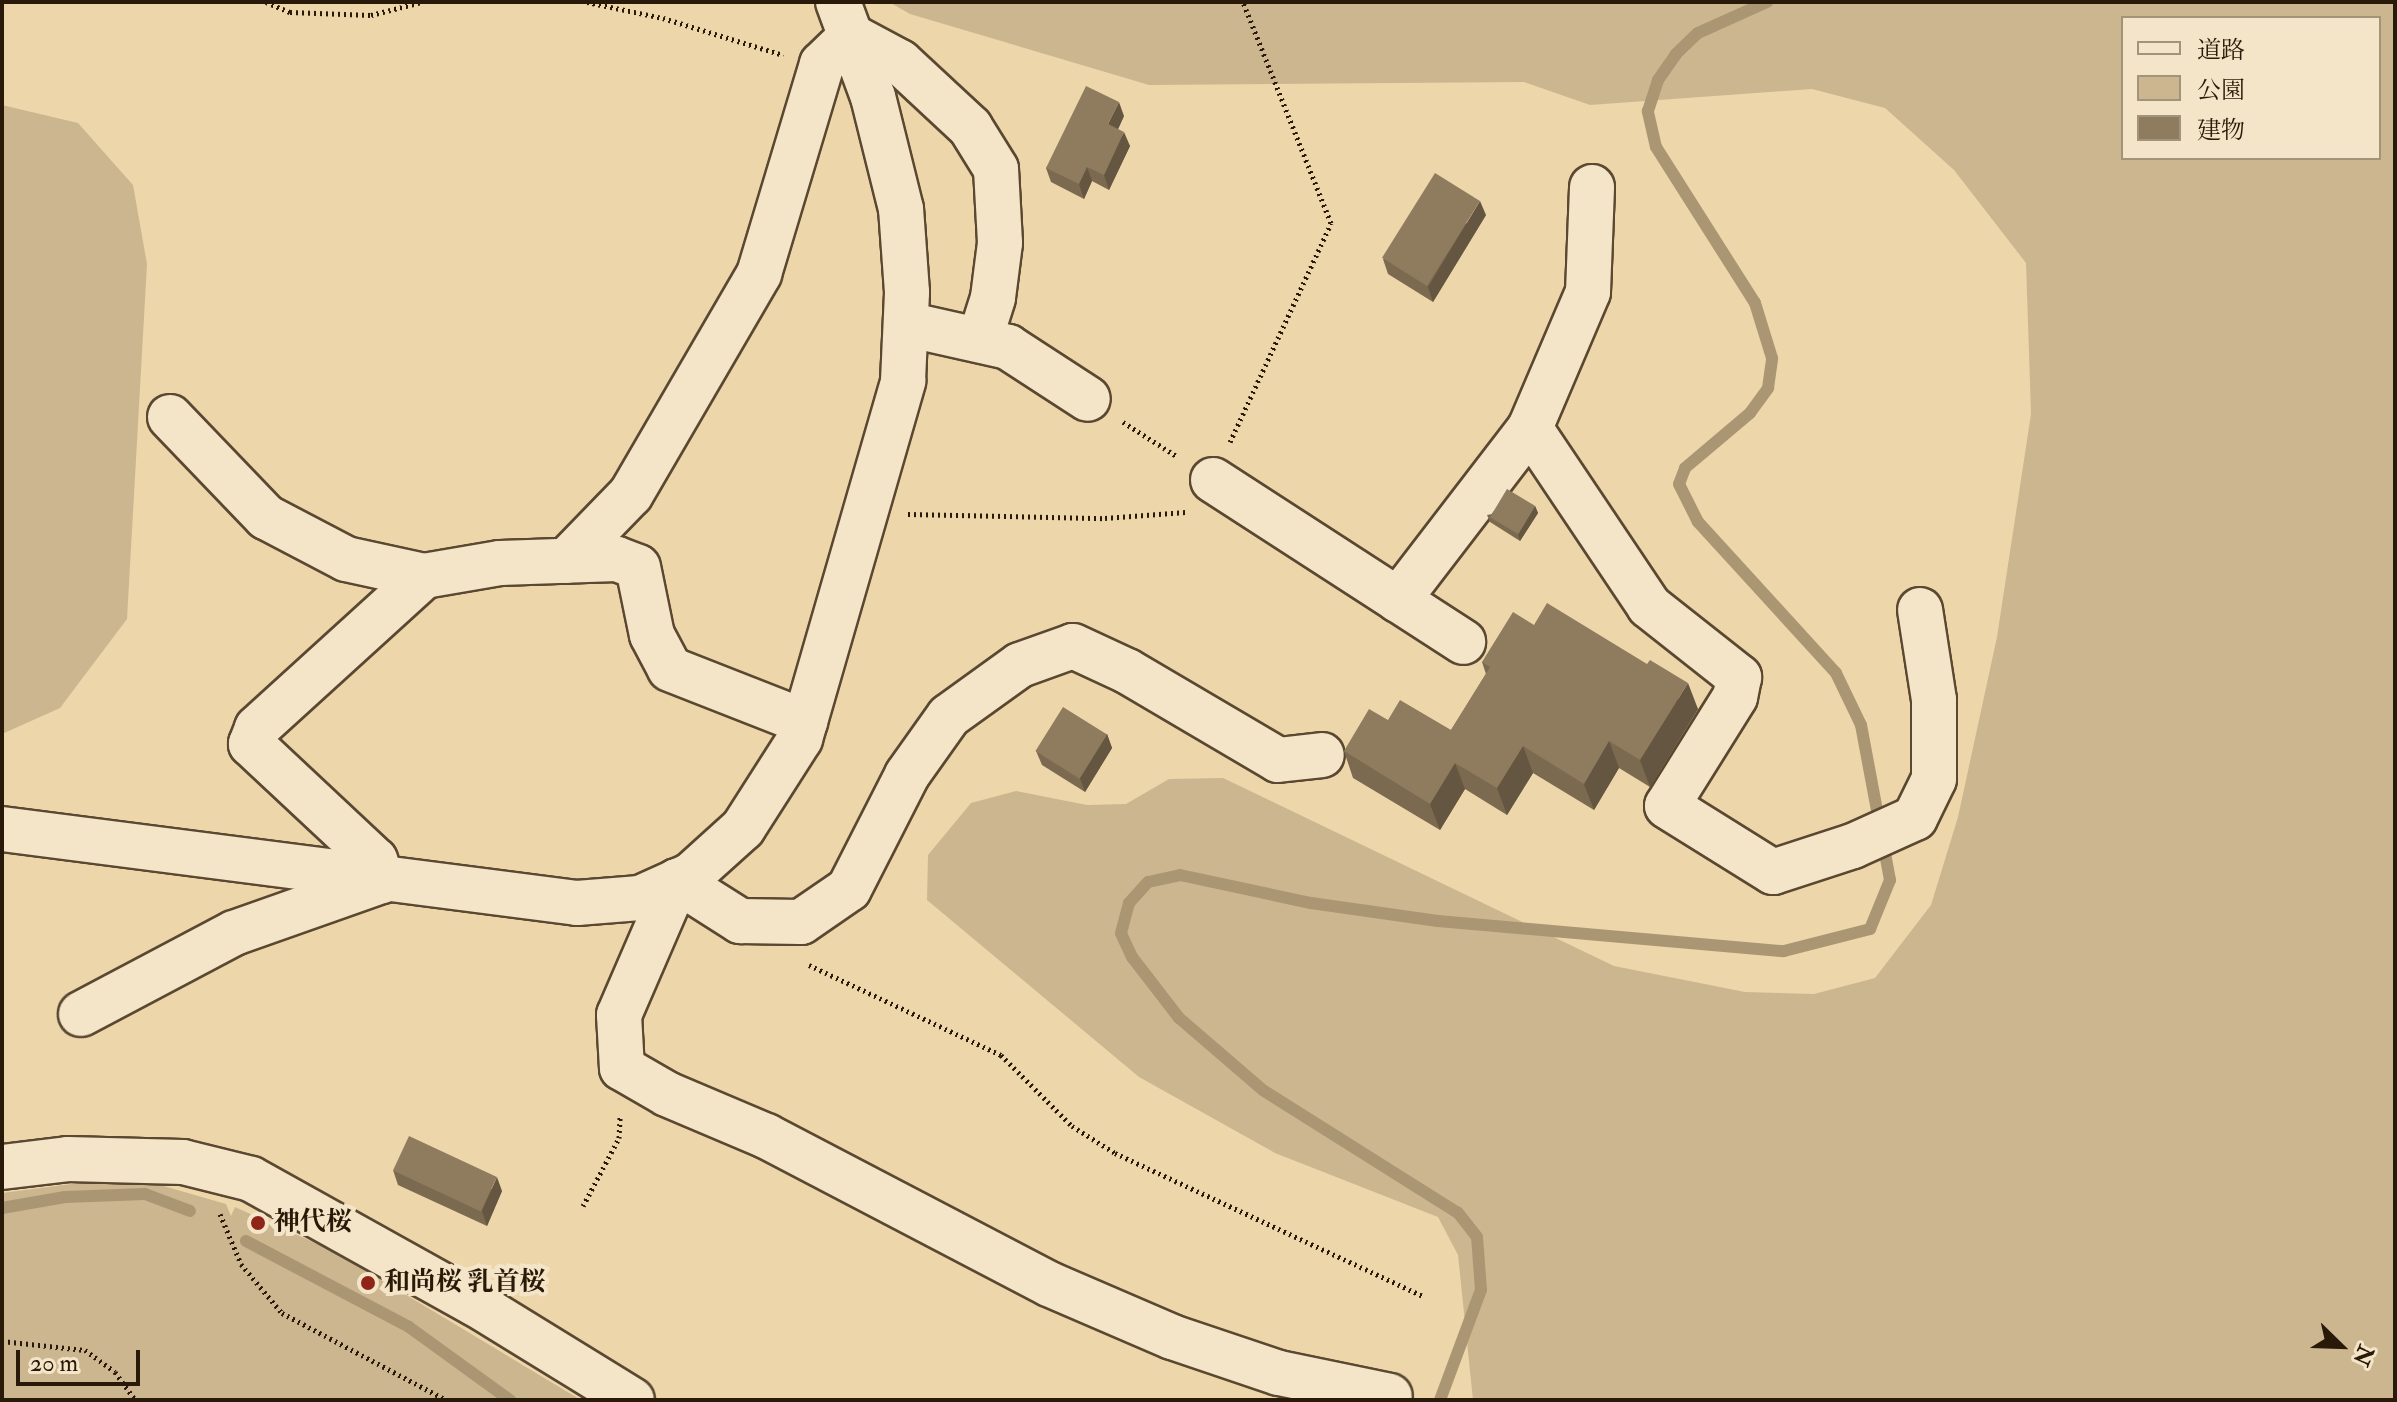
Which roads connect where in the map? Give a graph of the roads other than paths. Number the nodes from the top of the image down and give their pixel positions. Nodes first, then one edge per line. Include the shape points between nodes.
1 (837, 34) edge
2 (1592, 187) dead end
3 (906, 324) junction
4 (980, 339) junction
5 (1088, 399) road end
6 (170, 417) dead end
7 (1530, 428) junction
8 (1213, 480) road end
9 (566, 561) junction
10 (424, 576) junction
11 (1398, 600) junction
12 (1920, 610) dead end
13 (1463, 642) dead end
14 (805, 722) junction
15 (1322, 755) dead end
16 (2, 829) edge
17 (382, 881) junction
18 (677, 881) junction
19 (81, 1014) dead end
20 (2, 1167) edge
21 (1390, 1396) dead end
22 (632, 1400) edge

1 - 3 street via 873,97 901,209
1 - 4 street via 900,62 970,127 996,169 1000,243 993,298
1 - 9 street via 759,274 631,494
2 - 7 street via 1588,292
3 - 4 street
3 - 14 street via 903,381
4 - 5 street via 1008,347
6 - 10 street via 266,517 346,559
7 - 11 street
7 - 12 street via 1649,606 1739,677 1735,697 1667,806 1773,872 1853,846 1915,818 1934,779 1934,700
8 - 11 street
9 - 10 street via 500,563
9 - 14 street via 617,559 638,567 652,635 670,669
10 - 17 street via 257,728 251,744 375,860
11 - 13 street
14 - 18 street via 800,739 743,828
15 - 18 street via 1278,760 1127,671 1073,646 1020,665 949,716 907,775 849,889 801,922 740,921
16 - 17 street
17 - 18 street via 577,903 640,898
17 - 19 street via 234,933
18 - 21 street via 619,1015 622,1068 667,1094 766,1136 1049,1284 1172,1337 1279,1373
20 - 22 street via 68,1159 183,1162 251,1179 311,1209

